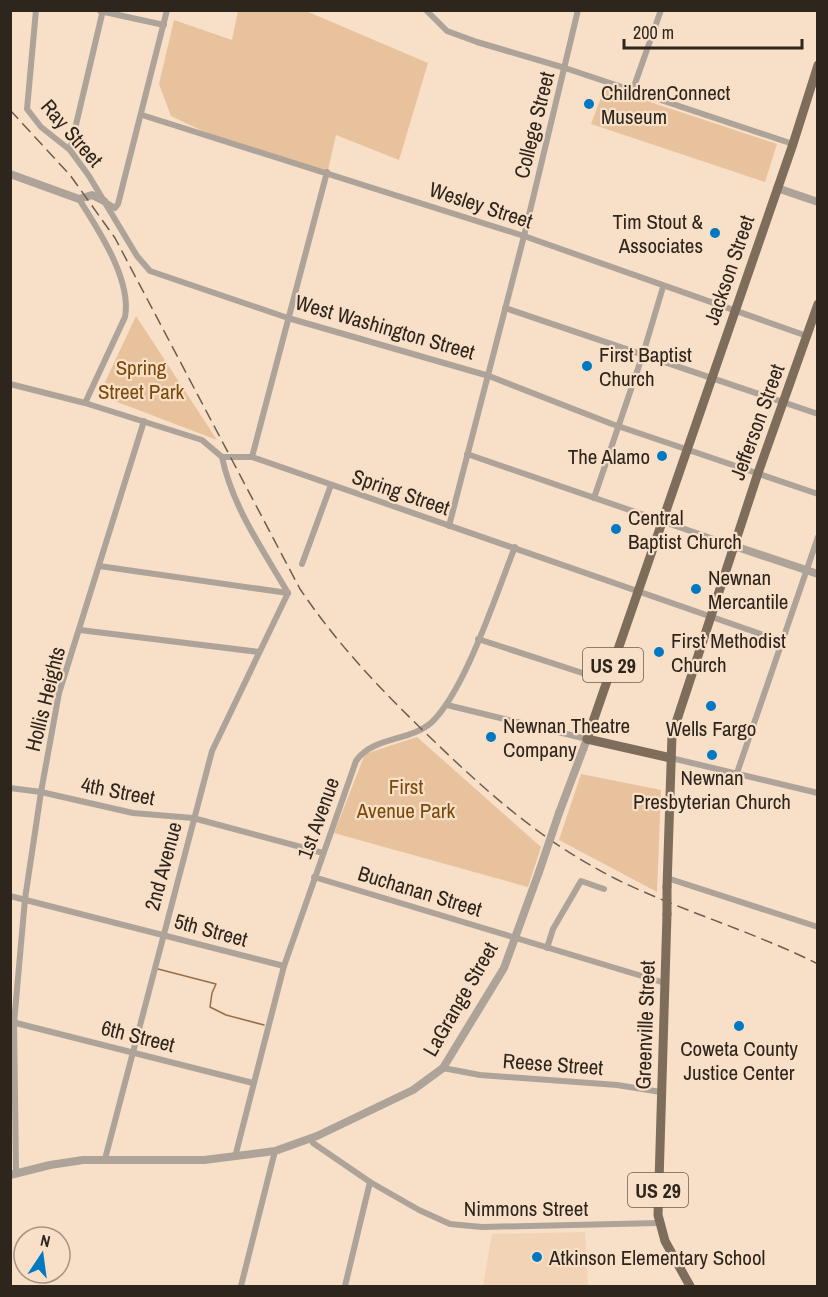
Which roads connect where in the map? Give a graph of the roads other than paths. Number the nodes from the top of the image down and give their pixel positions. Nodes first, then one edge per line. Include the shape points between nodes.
1 (36, 10) edge
2 (167, 10) edge
3 (426, 10) edge
4 (578, 10) edge
5 (661, 10) edge
6 (102, 11) edge
7 (164, 25) junction
8 (818, 65) edge
9 (565, 68) junction
10 (632, 92) junction
11 (142, 116) junction
12 (793, 144) junction
13 (70, 150) junction
14 (327, 172) junction
15 (10, 174) edge
16 (777, 188) junction
17 (79, 199) junction
18 (104, 201) junction
19 (818, 202) edge
20 (524, 237) junction
21 (663, 287) junction
22 (818, 304) edge
23 (505, 308) junction
24 (734, 312) junction
25 (288, 318) junction
26 (807, 336) junction
27 (643, 354) junction
28 (489, 376) junction
29 (711, 378) junction
30 (10, 384) edge
31 (85, 403) junction
32 (784, 403) junction
33 (818, 414) edge
34 (144, 421) junction
35 (618, 426) junction
36 (688, 449) junction
37 (467, 454) junction
38 (222, 457) junction
39 (252, 458) junction
40 (758, 473) junction
41 (331, 485) junction
42 (818, 494) edge
43 (594, 498) junction
44 (664, 522) junction
45 (449, 526) junction
46 (818, 537) edge
47 (734, 546) junction
48 (515, 547) junction
49 (302, 564) dead end
50 (99, 566) junction
51 (806, 569) junction
52 (818, 574) edge
53 (639, 591) junction
54 (288, 593) junction
55 (710, 615) junction
56 (80, 630) junction
57 (478, 639) junction
58 (781, 641) junction
59 (259, 652) junction
60 (607, 681) junction
61 (447, 705) junction
62 (672, 735) junction
63 (587, 739) junction
64 (660, 755) junction
65 (671, 758) junction
66 (737, 773) junction
67 (10, 788) edge
68 (41, 792) junction
69 (818, 793) edge
70 (193, 818) junction
71 (323, 853) junction
72 (314, 877) junction
73 (667, 882) junction
74 (604, 889) dead end
75 (10, 896) edge
76 (25, 899) junction
77 (818, 927) edge
78 (163, 935) junction
79 (515, 938) junction
80 (547, 948) junction
81 (284, 966) junction
82 (665, 983) junction
83 (12, 1022) edge
84 (131, 1051) junction
85 (443, 1068) junction
86 (253, 1083) junction
87 (661, 1092) junction
88 (311, 1139) junction
89 (275, 1151) junction
90 (235, 1157) junction
91 (105, 1159) junction
92 (13, 1174) edge
93 (370, 1182) junction
94 (659, 1223) junction
95 (241, 1287) edge
96 (345, 1287) edge
97 (690, 1287) edge

1 - 13 street, Ray Street via 27,109 41,127
2 - 7 street
3 - 9 street via 447,31
4 - 9 street, College Street
5 - 10 street
6 - 7 street
6 - 13 street
7 - 11 street
8 - 12 main road, Jackson Street / US 29
9 - 10 street
9 - 20 street, College Street
10 - 12 street
11 - 14 street, Wesley Street
11 - 18 street via 118,204 115,208
12 - 16 main road, Jackson Street / US 29
13 - 18 street, Ray Street
14 - 20 street, Wesley Street
14 - 25 street
15 - 17 street
16 - 19 street
16 - 24 main road, Jackson Street / US 29
17 - 18 street via 92,195
17 - 31 street via 98,228 128,301 125,316
18 - 25 street, West Washington Street via 150,271
20 - 21 street, Wesley Street
20 - 23 street, College Street
21 - 24 street, Wesley Street
21 - 27 street
22 - 26 main road, Jefferson Street / US 29
23 - 27 street
23 - 28 street, College Street
24 - 26 street, Wesley Street
24 - 29 main road, Jackson Street / US 29
25 - 28 street, West Washington Street
25 - 39 street
26 - 32 main road, Jefferson Street / US 29
27 - 29 street
27 - 35 street
28 - 35 street, West Washington Street
28 - 37 street, College Street
29 - 32 street
29 - 36 main road, Jackson Street / US 29
30 - 31 street
31 - 34 street
32 - 33 street
32 - 40 main road, Jefferson Street / US 29
34 - 38 street via 202,440
34 - 50 street, Hollis Heights
35 - 36 street, West Washington Street
35 - 43 street
36 - 40 street, West Washington Street
36 - 44 main road, Jackson Street / US 29
37 - 43 street
37 - 45 street, College Street
38 - 39 street, Spring Street
38 - 54 street via 226,478 247,522
39 - 41 street, Spring Street
40 - 42 street, West Washington Street
40 - 47 main road, Jefferson Street / US 29
41 - 45 street, Spring Street
41 - 49 street
43 - 44 street
44 - 47 street
44 - 53 main road, LaGrange Street / US 29
45 - 48 street, Spring Street
46 - 51 street
47 - 51 street
47 - 55 main road, Jefferson Street / US 29
48 - 53 street, Spring Street
48 - 57 street, 1st Avenue
50 - 54 street
50 - 56 street, Hollis Heights
51 - 52 street
51 - 58 street
53 - 55 street, Spring Street
53 - 60 main road, LaGrange Street / US 29
54 - 59 street, 2nd Avenue
55 - 58 street, Spring Street
55 - 62 main road, Jefferson Street / US 29
56 - 59 street
56 - 68 street, Hollis Heights via 59,693
57 - 60 street
57 - 61 street, 1st Avenue
58 - 66 street
59 - 70 street, 2nd Avenue via 212,751
60 - 63 main road, LaGrange Street / US 29
61 - 63 street
61 - 71 street, 1st Avenue via 422,730 361,753
62 - 64 main road
62 - 65 main road, Jefferson Street / US 29
63 - 64 main road
63 - 79 street, LaGrange Street, bridge
64 - 65 main road
65 - 66 street
65 - 73 main road, Greenville Street / US 29
66 - 69 street
67 - 68 street, 4th Street
68 - 70 street, 4th Street via 133,813
68 - 76 street, Hollis Heights
70 - 71 street, 4th Street
70 - 78 street, 2nd Avenue
71 - 72 street, 1st Avenue
72 - 79 street, Buchanan Street
72 - 81 street, 1st Avenue
73 - 77 street
73 - 82 main road, Greenville Street / US 29, bridge
74 - 80 street via 581,881 553,928
75 - 76 street, 5th Street
76 - 78 street, 5th Street
76 - 83 street, Hollis Heights
78 - 81 street, 5th Street
78 - 84 street, 2nd Avenue
79 - 80 street, Buchanan Street
79 - 85 street, LaGrange Street via 504,968
80 - 82 street, Buchanan Street
81 - 86 street, 1st Avenue
82 - 87 main road, Greenville Street / US 29
83 - 84 street, 6th Street
83 - 92 street, Hollis Heights
84 - 86 street, 6th Street
84 - 91 street, 2nd Avenue
85 - 87 street, Reese Street via 480,1075 617,1084
85 - 88 street, LaGrange Street via 413,1090
86 - 90 street, 1st Avenue
87 - 94 main road, Greenville Street / US 29
88 - 89 street, LaGrange Street
88 - 93 street, Nimmons Street
89 - 90 street, LaGrange Street
89 - 95 street
90 - 91 street, LaGrange Street
91 - 92 street, LaGrange Street
93 - 94 street, Nimmons Street via 450,1224 482,1227
93 - 96 street
94 - 97 main road, Greenville Street / US 29

